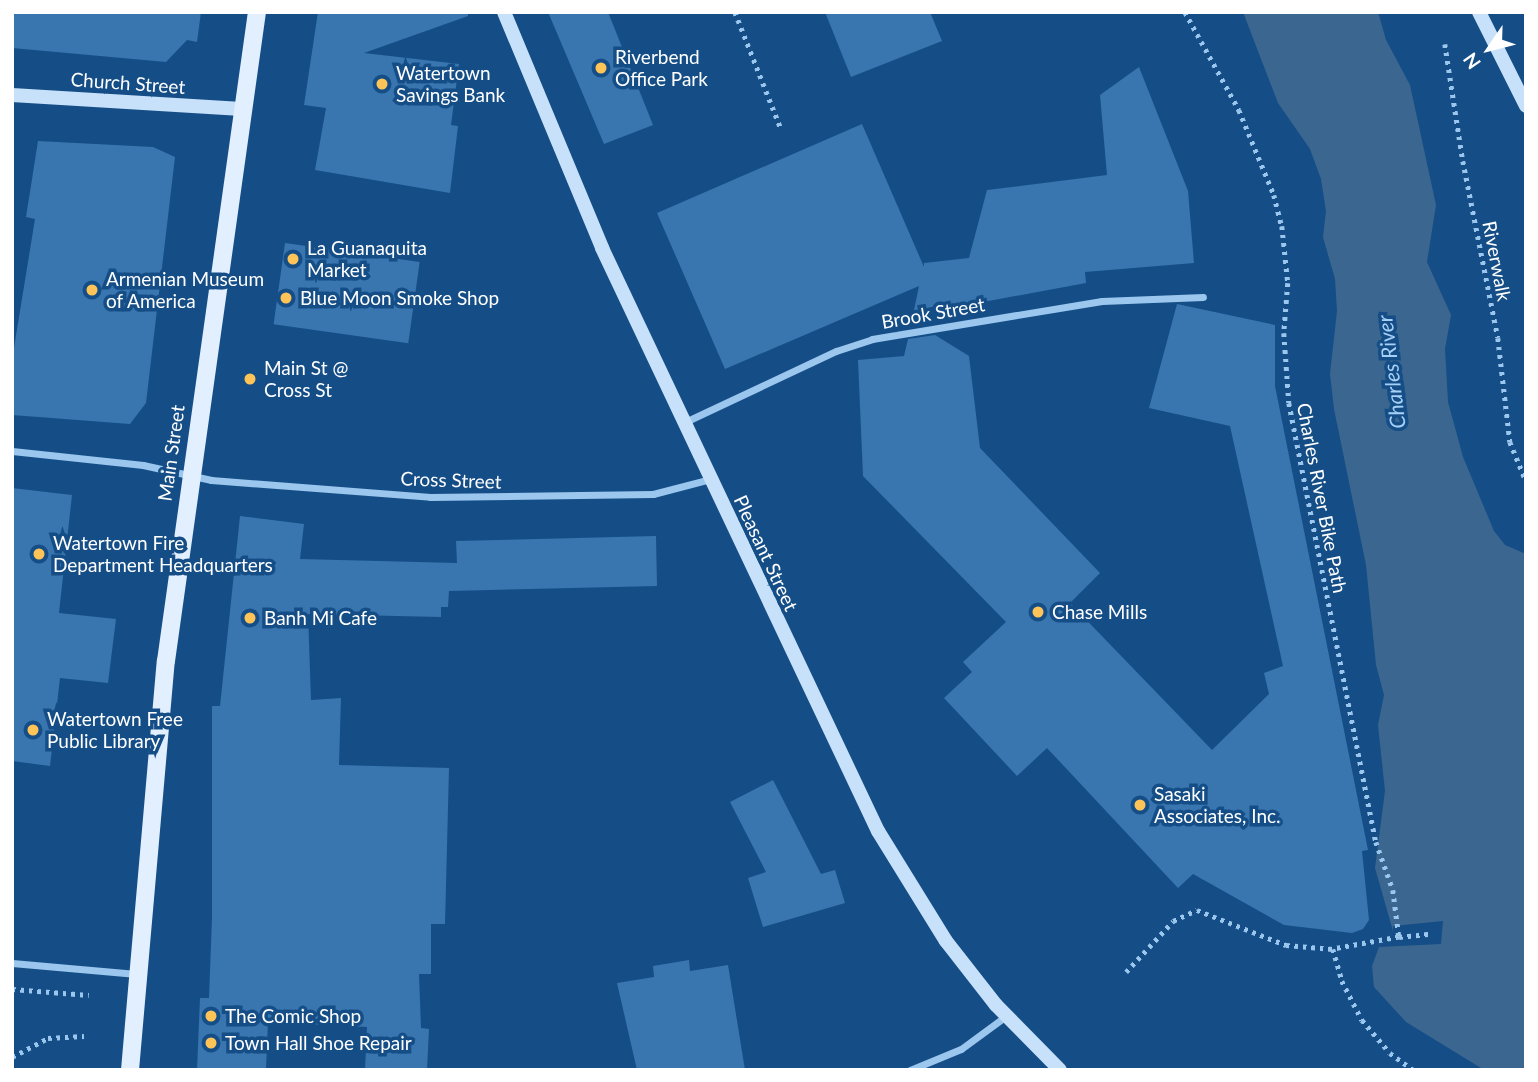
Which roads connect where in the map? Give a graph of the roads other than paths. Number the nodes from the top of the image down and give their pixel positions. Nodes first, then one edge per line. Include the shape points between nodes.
1 (257, 12) edge
2 (503, 12) edge
3 (1479, 12) edge
4 (12, 95) edge
5 (1526, 106) edge
6 (242, 109) junction
7 (1203, 297) dead end
8 (684, 422) junction
9 (12, 451) edge
10 (189, 477) junction
11 (710, 479) junction
12 (12, 963) edge
13 (137, 974) junction
14 (1006, 1016) junction
15 (130, 1070) edge
16 (910, 1070) edge
17 (1060, 1070) edge

1 - 6 main road, Main Street
2 - 8 street, Pleasant Street via 568,170
3 - 5 street
4 - 6 street, Church Street
6 - 10 main road, Main Street
7 - 8 street, Brook Street via 1102,301 872,339 836,351
8 - 11 street, Pleasant Street
9 - 10 street, Cross Street via 143,465
10 - 11 street, Cross Street via 461,498 653,494
10 - 13 main road, Main Street via 158,726
11 - 14 street, Pleasant Street via 878,831 932,921
12 - 13 street
13 - 15 main road, Main Street
14 - 16 street via 961,1049
14 - 17 street, Pleasant Street

